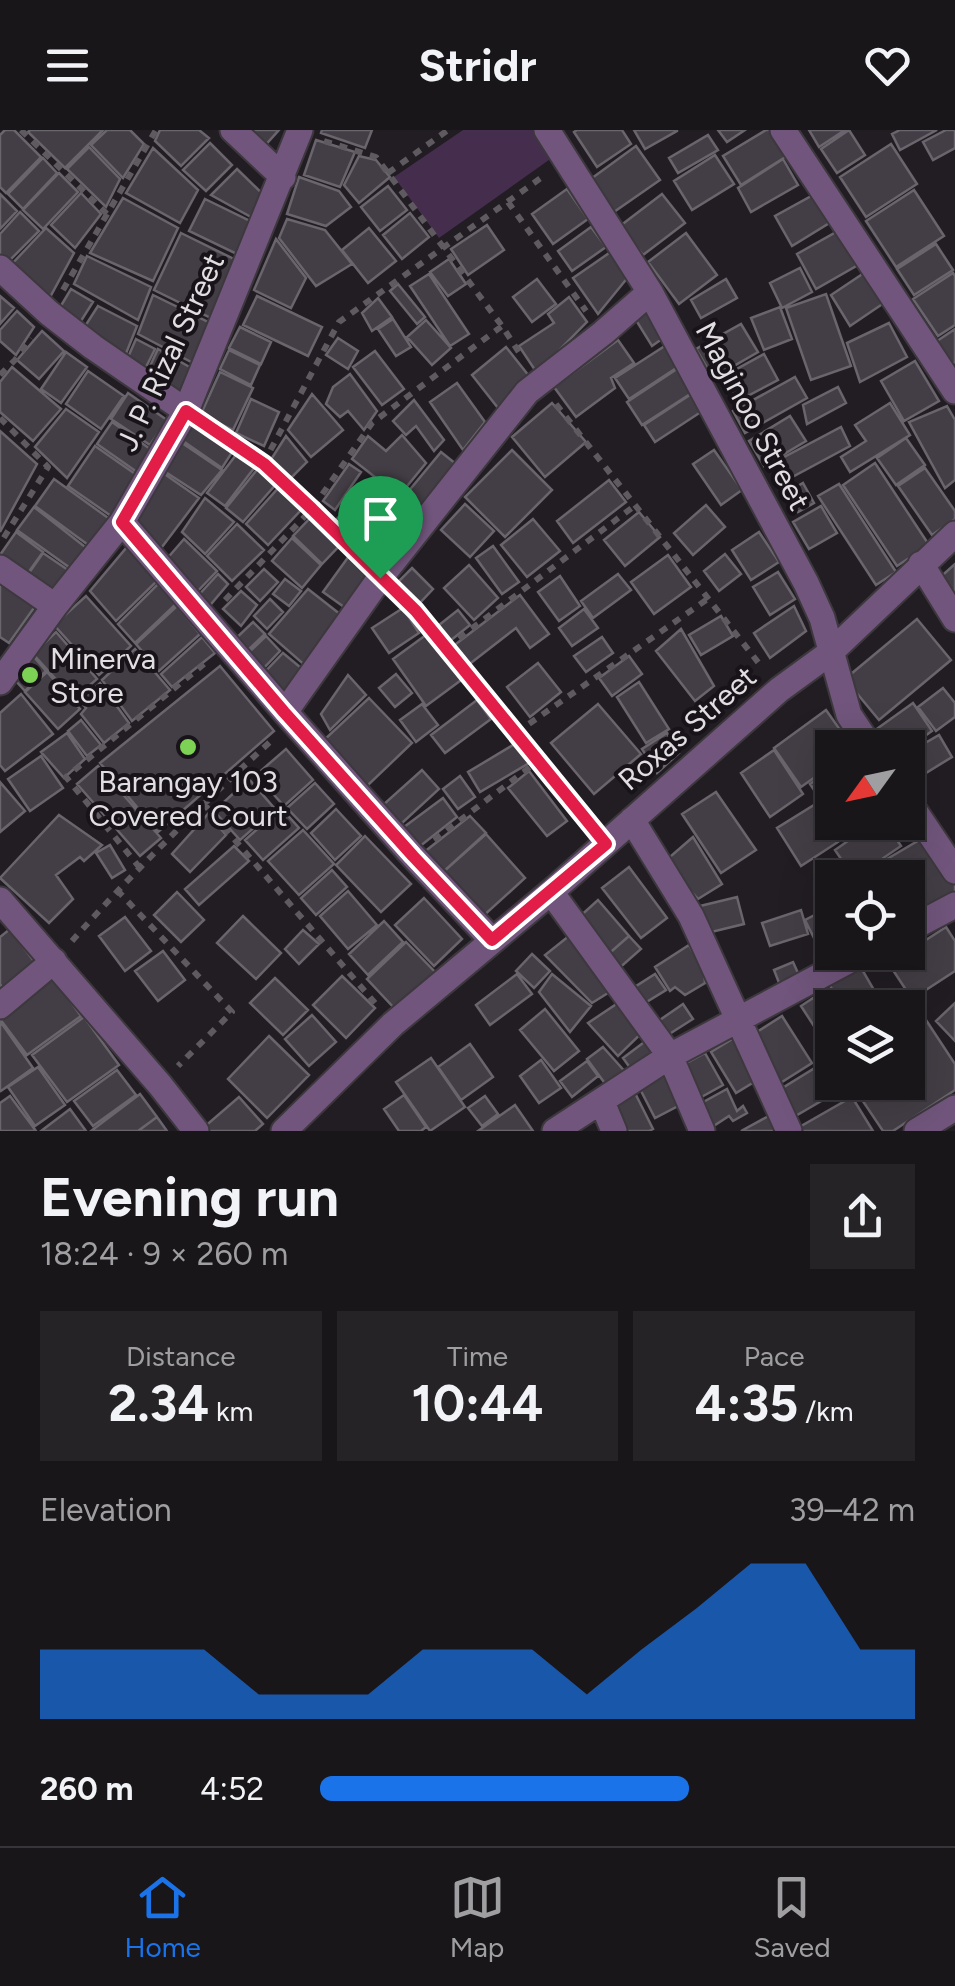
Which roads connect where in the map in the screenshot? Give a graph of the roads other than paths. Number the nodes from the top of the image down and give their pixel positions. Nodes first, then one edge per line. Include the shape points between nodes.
1 (233, 130) edge
2 (300, 130) edge
3 (547, 130) edge
4 (783, 130) edge
5 (283, 177) junction
6 (0, 268) edge
7 (650, 292) junction
8 (955, 391) edge
9 (186, 411) junction
10 (122, 522) junction
11 (955, 534) edge
12 (921, 564) junction
13 (0, 568) edge
14 (55, 606) junction
15 (955, 619) edge
16 (831, 652) junction
17 (0, 682) edge
18 (288, 717) junction
19 (859, 730) edge
20 (632, 820) junction
21 (925, 826) edge
22 (955, 871) edge
23 (551, 892) junction
24 (0, 900) edge
25 (955, 905) edge
26 (925, 921) edge
27 (492, 940) junction
28 (54, 961) junction
29 (832, 970) edge
30 (0, 1006) edge
31 (737, 1020) junction
32 (670, 1056) junction
33 (602, 1102) junction
34 (955, 1108) edge
35 (196, 1131) edge
36 (284, 1131) edge
37 (556, 1131) edge
38 (614, 1131) edge
39 (702, 1131) edge
40 (789, 1131) edge
41 (917, 1131) edge

1 - 5 street
2 - 5 street, J. P. Rizal Street
3 - 7 street, Maginoo Street
4 - 8 street
5 - 9 street, J. P. Rizal Street
6 - 9 street via 92,347
7 - 16 street, Maginoo Street via 806,583
7 - 18 street via 526,392 380,578
9 - 10 street, J. P. Rizal Street
10 - 14 street, J. P. Rizal Street
10 - 18 street
11 - 12 street, Roxas Street
12 - 15 street
12 - 16 street, Roxas Street
13 - 14 street
14 - 17 street, J. P. Rizal Street
16 - 19 street, Maginoo Street
16 - 20 street, Roxas Street
18 - 27 street
20 - 23 street, Roxas Street
20 - 31 street via 691,916
21 - 22 street
23 - 27 street, Roxas Street
23 - 32 street
24 - 28 street
25 - 26 street
27 - 36 street, Roxas Street
28 - 30 street
28 - 35 street
29 - 31 street
31 - 32 street
31 - 40 street
32 - 33 street
32 - 39 street
33 - 37 street
33 - 38 street
34 - 41 street

